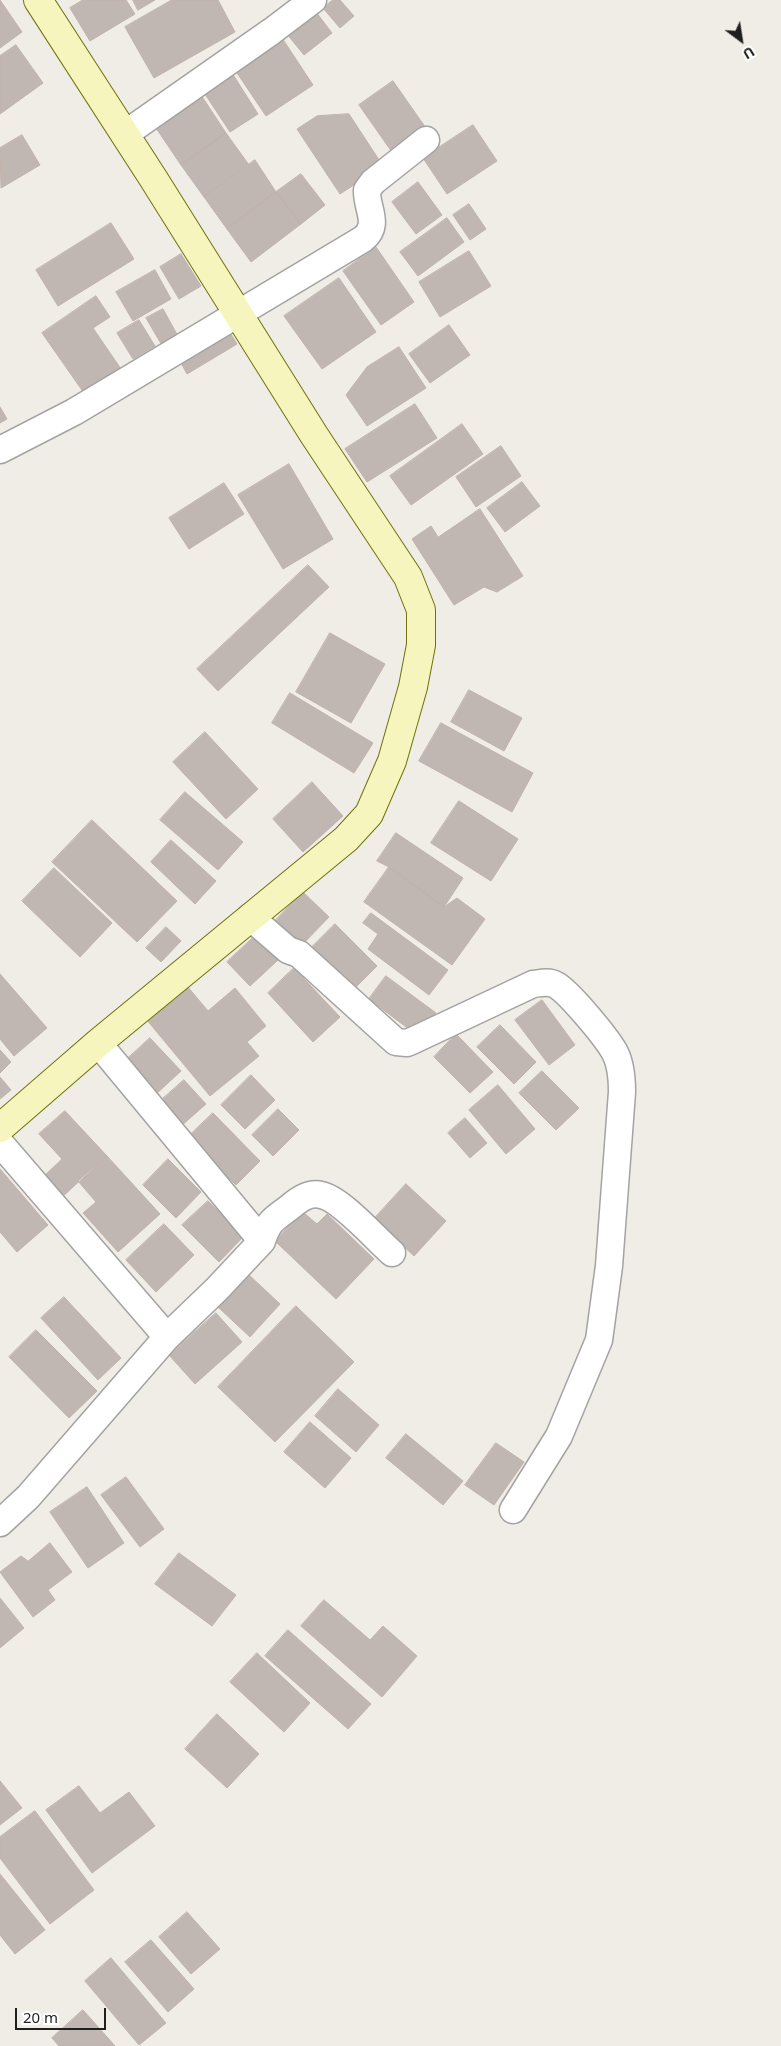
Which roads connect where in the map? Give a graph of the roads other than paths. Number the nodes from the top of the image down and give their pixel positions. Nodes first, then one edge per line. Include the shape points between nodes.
1 (38, 0) edge
2 (313, 0) edge
3 (125, 134) junction
4 (426, 140) dead end
5 (236, 314) junction
6 (0, 450) edge
7 (250, 917) junction
8 (98, 1044) junction
9 (0, 1128) edge
10 (0, 1143) edge
11 (262, 1241) junction
12 (392, 1253) dead end
13 (167, 1338) junction
14 (513, 1510) dead end
15 (0, 1523) edge

1 - 3 street
2 - 3 street
3 - 5 street
4 - 5 street via 367,190 373,223 367,236
5 - 6 street via 74,412
5 - 7 street via 408,576 421,610 421,645 406,717 392,761 369,814 346,839
7 - 8 street
7 - 14 street via 288,950 299,954 396,1042 411,1042 533,984 547,982 555,984 572,998 614,1051 620,1068 622,1092 609,1266 599,1340 559,1436
8 - 9 street
8 - 11 street
10 - 13 street
11 - 12 street via 268,1224 295,1202 322,1194 338,1202
11 - 13 street
13 - 15 street via 28,1497

